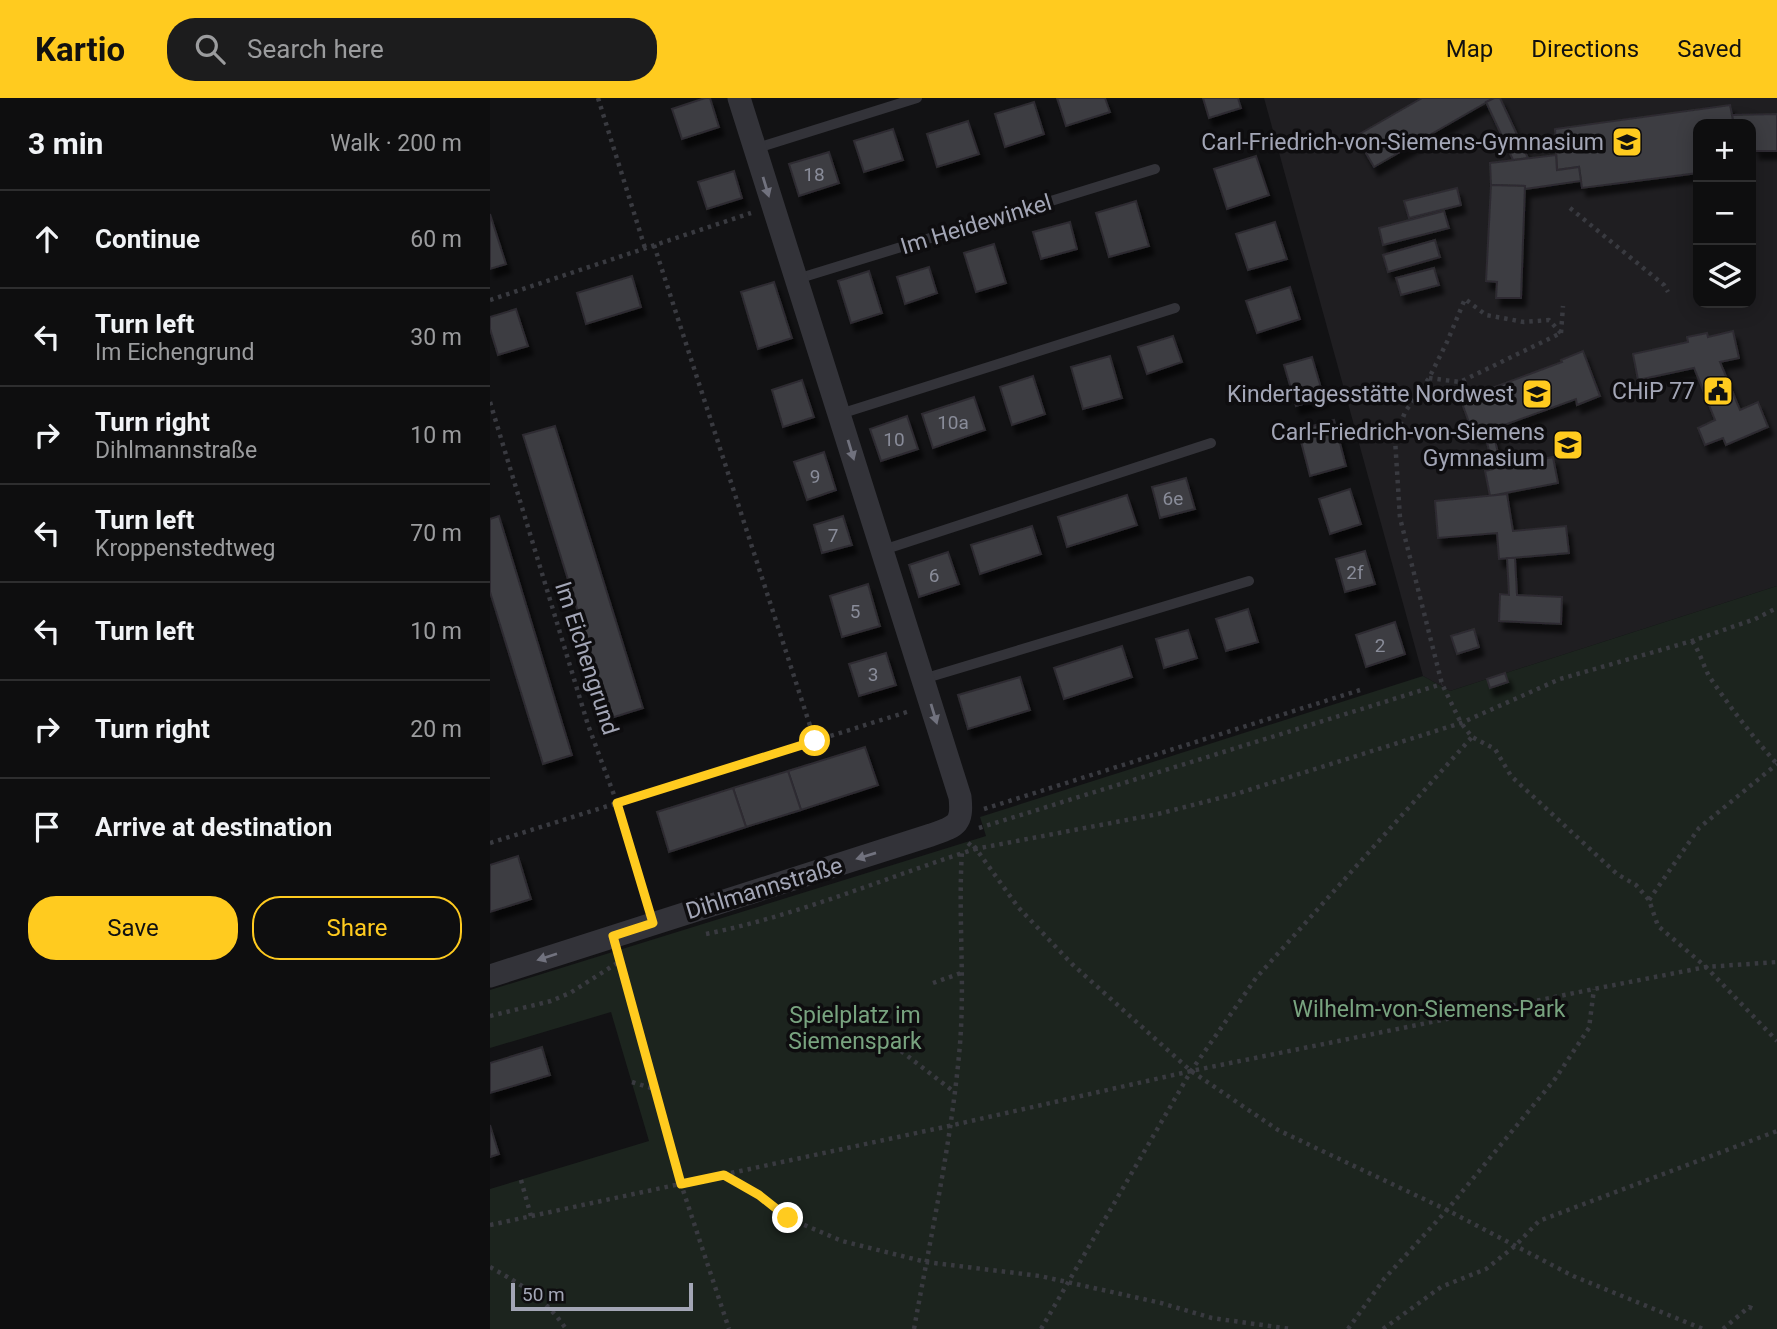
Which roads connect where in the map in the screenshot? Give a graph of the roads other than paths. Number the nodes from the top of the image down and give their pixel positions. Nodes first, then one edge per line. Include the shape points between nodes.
1 (739, 98) edge
2 (917, 98) edge
3 (754, 149) junction
4 (1155, 169) dead end
5 (797, 279) junction
6 (1175, 308) dead end
7 (840, 414) junction
8 (1211, 443) dead end
9 (883, 550) junction
10 (1249, 581) dead end
11 (923, 679) junction
12 (490, 976) edge

1 - 3 street
2 - 3 lane
3 -> 5 street
4 - 5 lane, Im Heidewinkel
5 - 7 street
6 - 7 lane
7 -> 9 street
8 - 9 lane
9 - 11 street
10 - 11 lane
11 -> 12 street, Dihlmannstraße via 960,797 962,824

